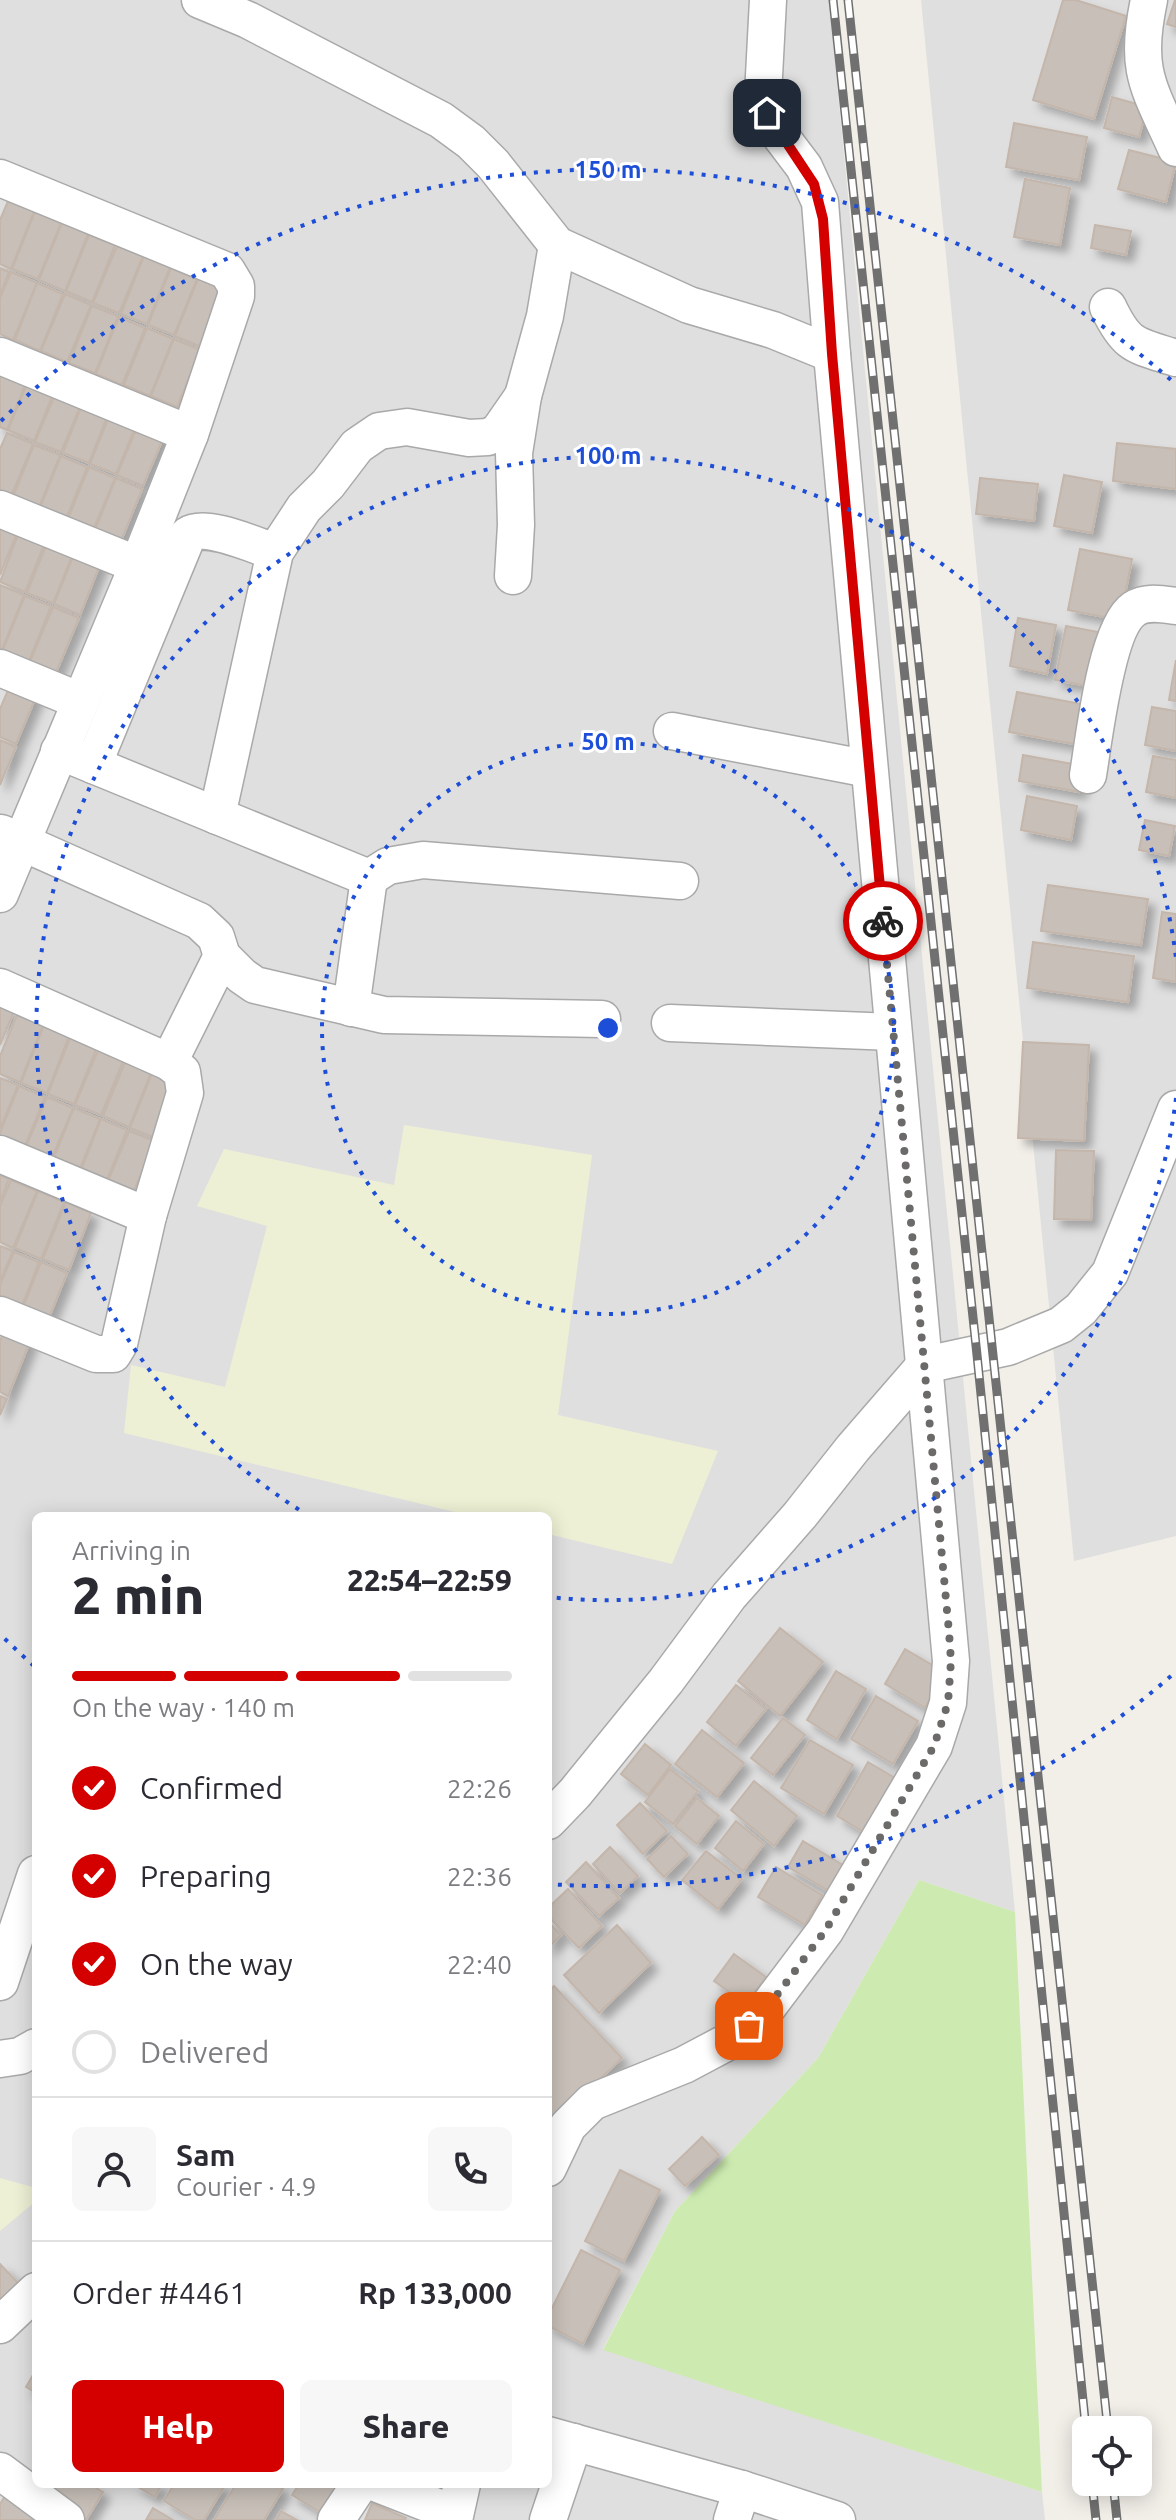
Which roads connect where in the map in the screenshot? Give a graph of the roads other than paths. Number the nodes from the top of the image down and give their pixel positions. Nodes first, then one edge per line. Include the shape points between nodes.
1 (200, 0) edge
2 (768, 0) edge
3 (1149, 0) edge
4 (1176, 148) edge
5 (0, 178) edge
6 (557, 245) junction
7 (1108, 307) dead end
8 (832, 354) junction
9 (0, 356) edge
10 (1176, 358) edge
11 (523, 396) junction
12 (190, 434) junction
13 (0, 509) edge
14 (275, 552) junction
15 (138, 565) junction
16 (513, 576) dead end
17 (1176, 606) edge
18 (0, 668) edge
19 (80, 701) junction
20 (672, 731) dead end
21 (59, 751) junction
22 (93, 765) junction
23 (869, 769) junction
24 (1088, 775) dead end
25 (217, 816) junction
26 (11, 838) edge
27 (369, 878) junction
28 (680, 881) dead end
29 (0, 894) edge
30 (222, 956) junction
31 (0, 987) edge
32 (351, 1008) junction
33 (602, 1019) dead end
34 (670, 1023) dead end
35 (893, 1032) junction
36 (169, 1062) junction
37 (1176, 1109) edge
38 (0, 1154) edge
39 (148, 1216) junction
40 (0, 1315) edge
41 (925, 1365) junction
42 (552, 1817) edge
43 (32, 1886) edge
44 (0, 1982) edge
45 (32, 2049) edge
46 (0, 2059) edge
47 (552, 2160) edge
48 (32, 2295) edge
49 (0, 2325) edge
50 (561, 2438) edge
51 (0, 2471) edge
52 (357, 2488) edge
53 (392, 2488) edge
54 (737, 2505) edge
55 (457, 2506) edge
56 (66, 2520) edge
57 (336, 2520) edge
58 (548, 2520) edge
59 (837, 2520) edge

1 - 6 street via 441,120 493,164
2 - 8 street via 763,95 772,122 804,167 820,202
3 - 4 street via 1141,61
5 - 12 street via 233,277 236,296
6 - 8 street via 689,305
6 - 11 street
7 - 10 street via 1121,334
8 - 23 street
9 - 12 street
11 - 14 street via 498,432 488,437 407,427 379,431 357,446
11 - 16 street via 514,453
12 - 15 street
13 - 15 street
14 - 22 street via 209,531 188,535
14 - 25 street
15 - 19 street
17 - 24 street via 1150,603 1124,618 1113,641
18 - 19 street
19 - 21 street
20 - 23 street
21 - 22 street
21 - 26 street
22 - 25 street
23 - 35 street
25 - 27 street
26 - 29 street
26 - 30 street via 199,921 216,937
27 - 28 street via 388,866 423,860
27 - 32 street
30 - 32 street via 255,985
30 - 36 street
31 - 36 street
32 - 33 street via 384,1015
34 - 35 street
35 - 41 street
36 - 39 street via 182,1072 185,1093
37 - 41 street via 1110,1273 1081,1309 1061,1325 1008,1347
38 - 39 street
39 - 40 street via 113,1354 96,1354
41 - 42 street via 748,1573
41 - 47 street via 951,1661 948,1703 934,1746 825,1931 764,2012 733,2039 684,2065 592,2102 568,2126
43 - 44 street
45 - 46 street
48 - 49 street
50 - 54 street
50 - 58 street
51 - 56 street
52 - 57 street
53 - 55 street
54 - 59 street

